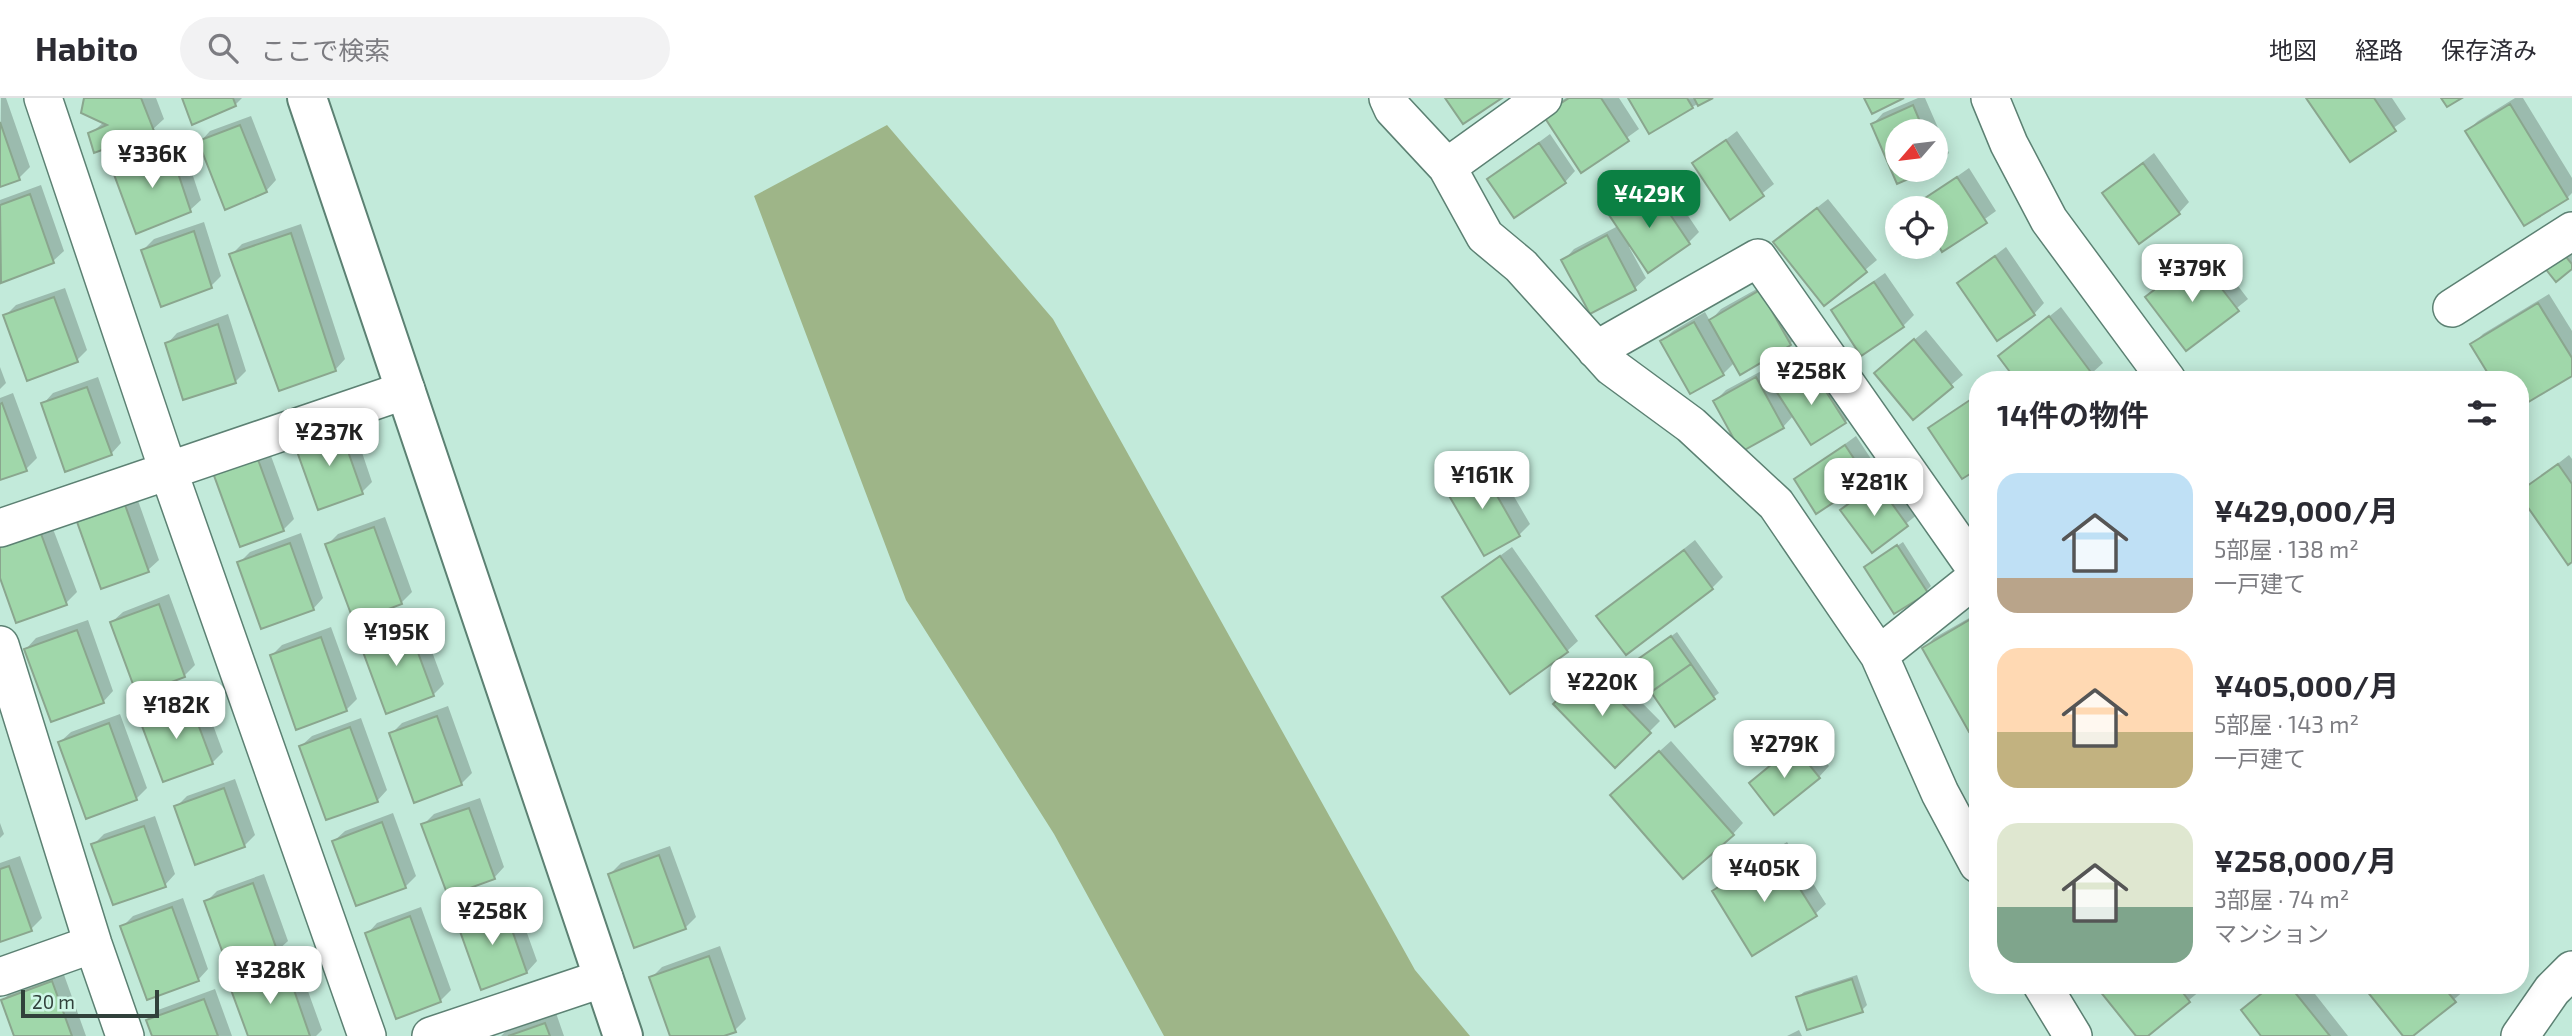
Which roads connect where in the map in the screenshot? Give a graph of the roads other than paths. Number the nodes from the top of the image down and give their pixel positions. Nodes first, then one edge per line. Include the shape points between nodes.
1 (43, 98) edge
2 (307, 98) edge
3 (1388, 98) edge
4 (1543, 98) edge
5 (1990, 98) edge
6 (1447, 167) junction
7 (2572, 231) edge
8 (2452, 308) dead end
9 (1596, 350) junction
10 (2160, 371) edge
11 (406, 390) junction
12 (168, 470) junction
13 (0, 527) edge
14 (1969, 561) edge
15 (1969, 581) edge
16 (0, 645) edge
17 (1879, 655) junction
18 (1969, 847) edge
19 (93, 944) junction
20 (2572, 970) edge
21 (0, 977) edge
22 (604, 978) junction
23 (2047, 994) edge
24 (125, 1036) edge
25 (367, 1036) edge
26 (431, 1036) edge
27 (623, 1036) edge
28 (2073, 1036) edge
29 (2520, 1036) edge

1 - 12 street
2 - 11 street
3 - 6 street
4 - 6 street
5 - 10 street via 2049,220
6 - 9 street via 1485,236 1521,266
7 - 8 street
9 - 14 street via 1758,258
9 - 17 street via 1691,425 1776,504
11 - 12 street
11 - 22 street
12 - 13 street
12 - 25 street
15 - 17 street
16 - 19 street
17 - 18 street
19 - 21 street
19 - 24 street
20 - 29 street
22 - 26 street
22 - 27 street
23 - 28 street

